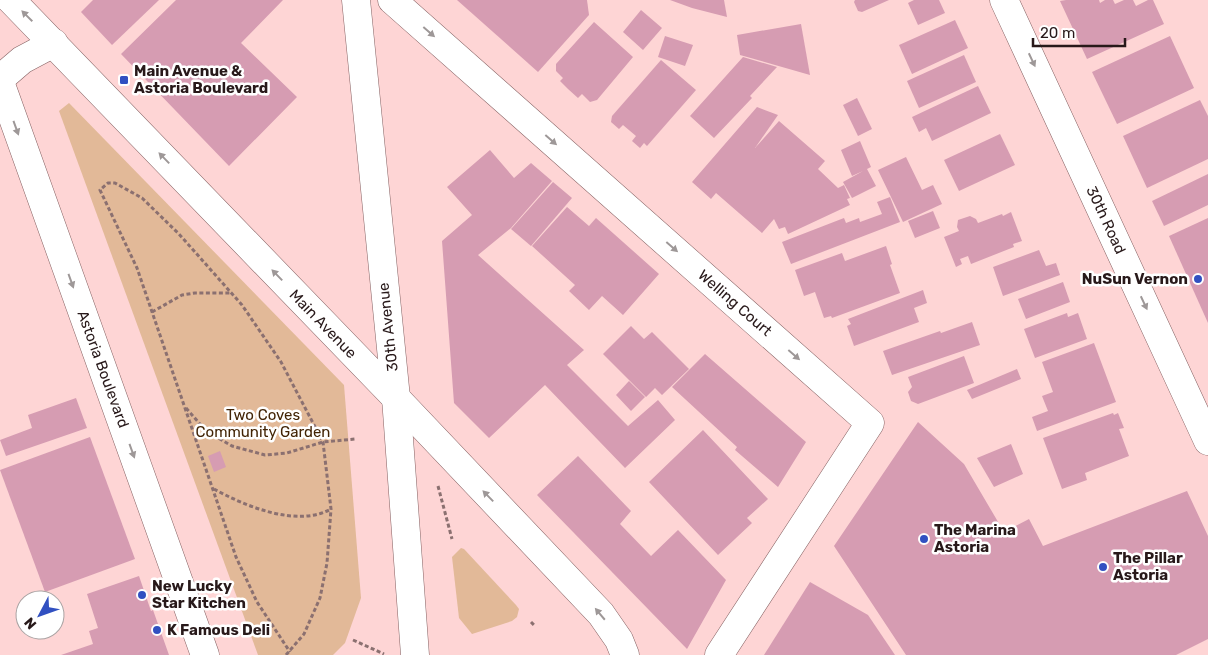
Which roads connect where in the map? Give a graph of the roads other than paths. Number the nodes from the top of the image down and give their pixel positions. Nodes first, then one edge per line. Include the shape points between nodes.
1 (11, 0) edge
2 (356, 0) edge
3 (392, 0) edge
4 (1004, 0) edge
5 (54, 43) junction
6 (0, 81) edge
7 (396, 398) junction
8 (1208, 441) edge
9 (205, 655) edge
10 (415, 655) edge
11 (625, 655) edge
12 (718, 655) edge

5 -> 1 street, Main Avenue
2 - 7 street, 30th Avenue
3 -> 12 street, Welling Court via 870,422
4 -> 8 street, 30th Road
5 - 6 street via 22,60
7 -> 5 street, Main Avenue
6 -> 9 street, Astoria Boulevard
7 - 10 street, 30th Avenue
11 -> 7 street, Main Avenue via 601,614

